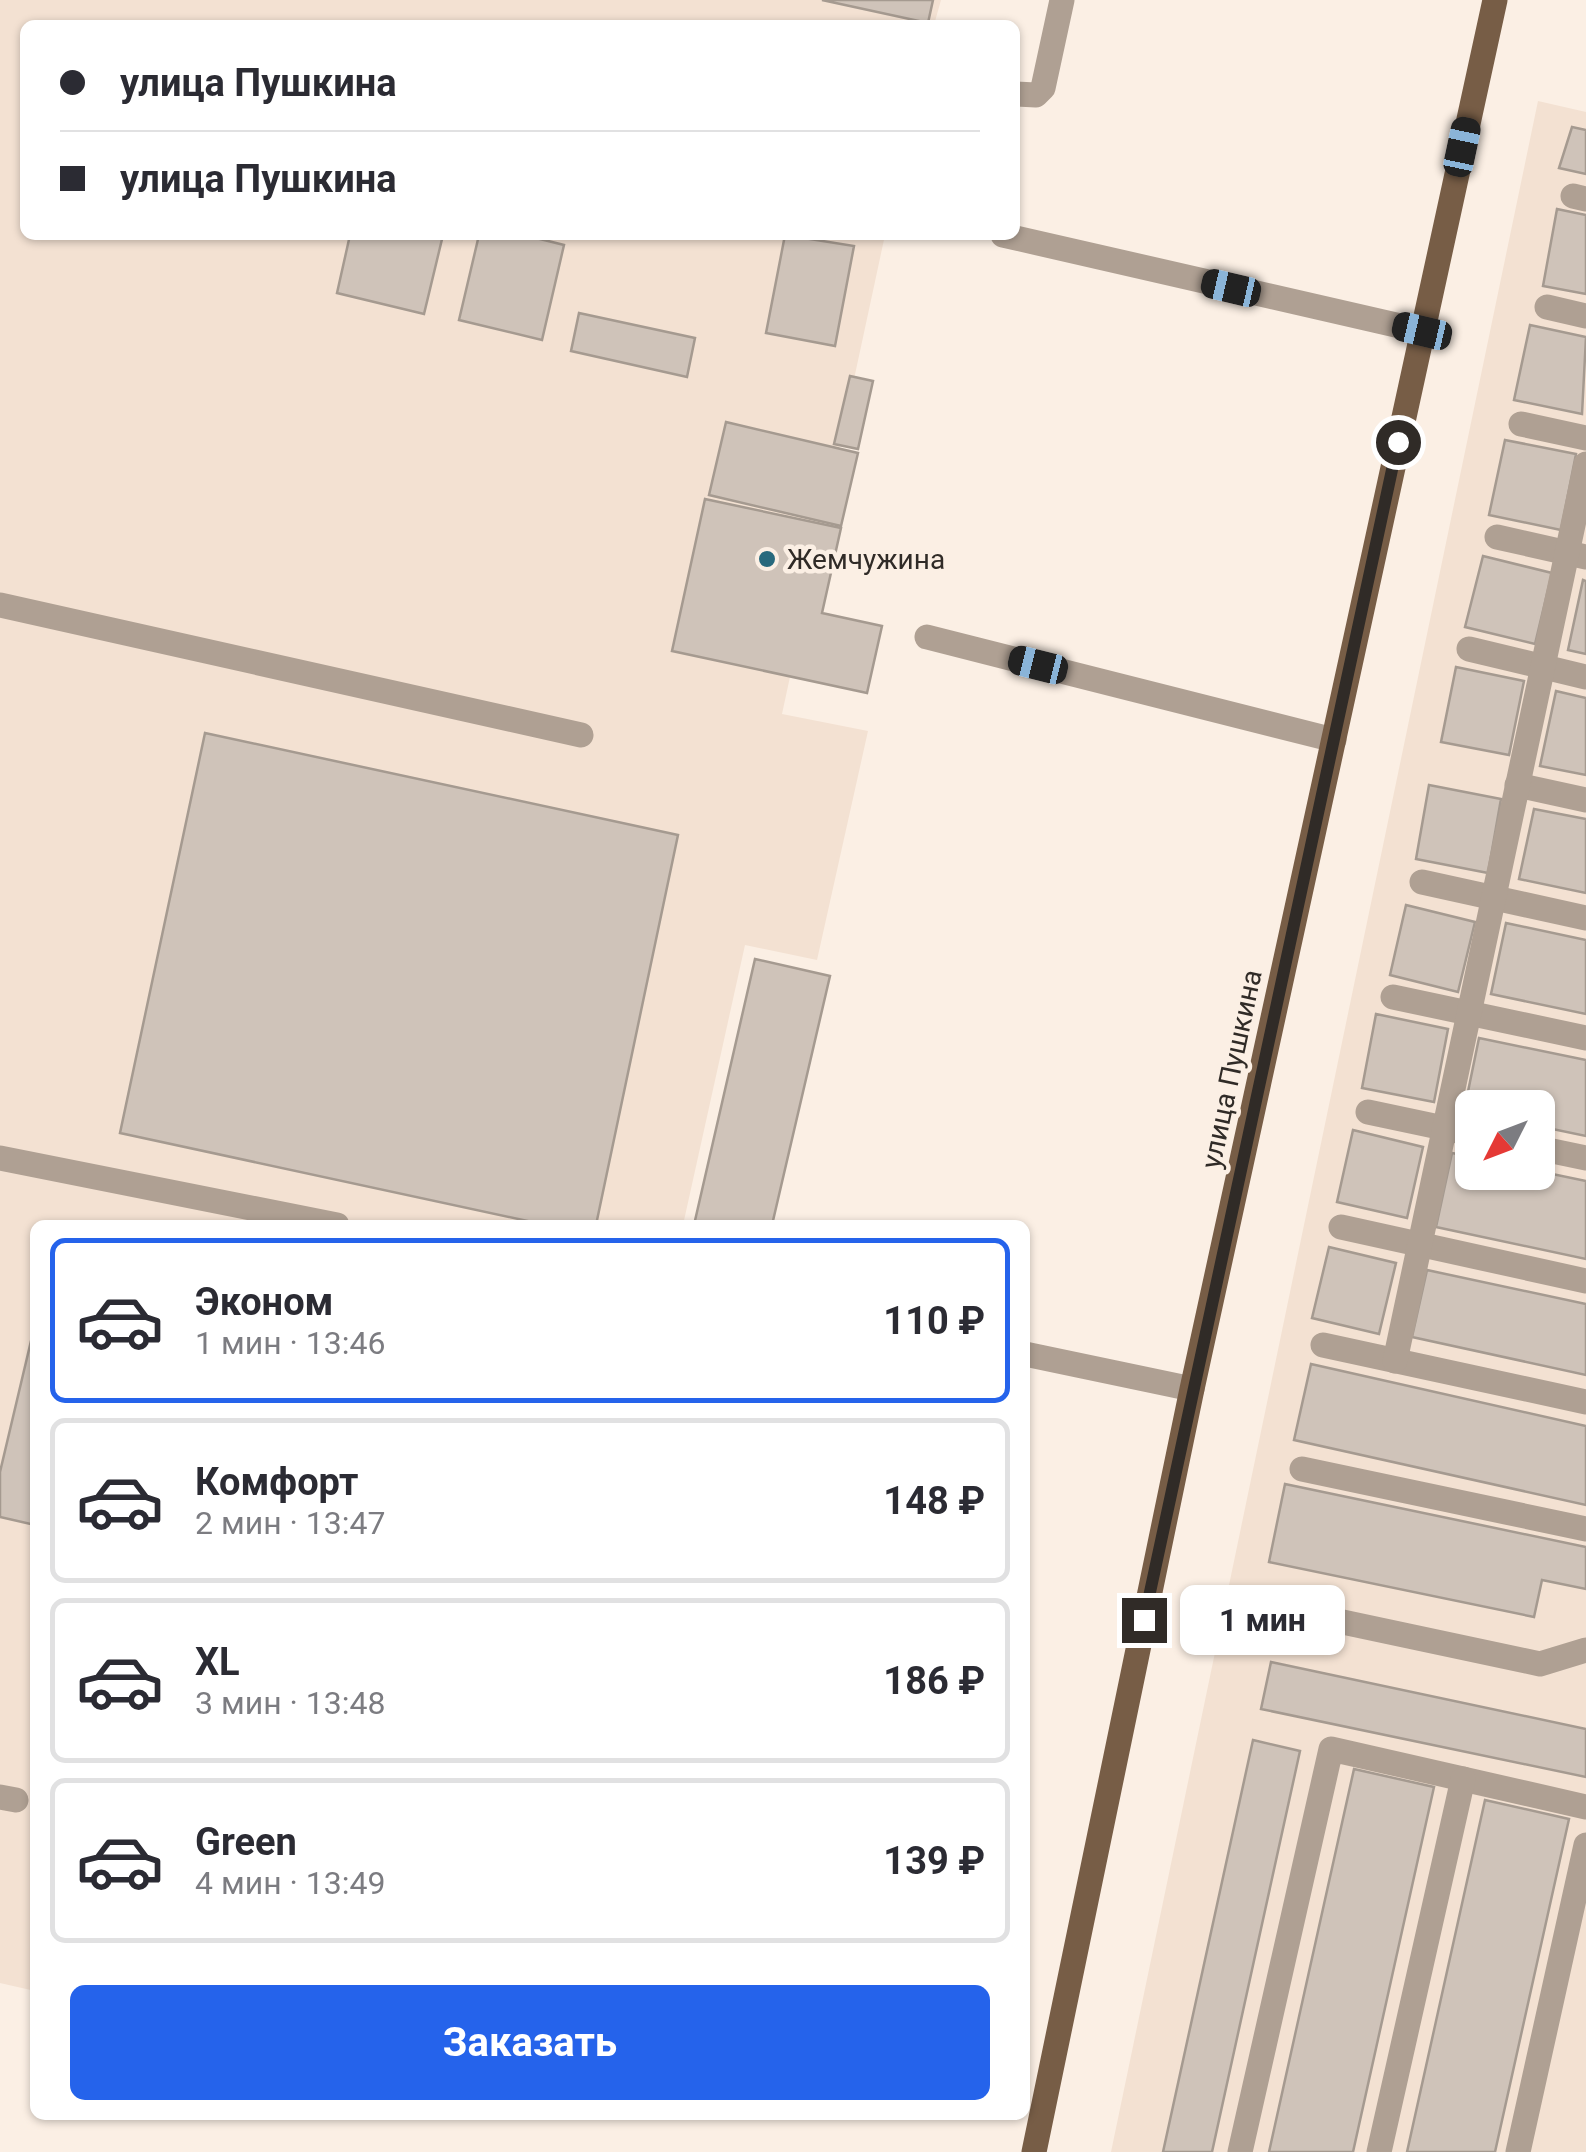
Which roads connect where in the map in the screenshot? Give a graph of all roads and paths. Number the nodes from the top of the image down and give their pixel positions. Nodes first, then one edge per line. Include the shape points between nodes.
1 (1062, 0) edge
2 (1494, 0) edge
3 (1020, 94) edge
4 (1020, 239) edge
5 (1546, 307) dead end
6 (1586, 316) edge
7 (1422, 331) junction
8 (1521, 424) dead end
9 (1586, 438) edge
10 (1586, 464) edge
11 (1498, 537) dead end
12 (1576, 555) edge
13 (0, 605) edge
14 (927, 638) dead end
15 (1470, 649) dead end
16 (1542, 667) junction
17 (1586, 676) edge
18 (581, 735) dead end
19 (1334, 740) junction
20 (1518, 786) junction
21 (1586, 800) edge
22 (1422, 882) dead end
23 (1493, 899) junction
24 (1586, 918) edge
25 (1394, 997) dead end
26 (1469, 1014) junction
27 (1586, 1038) edge
28 (1368, 1112) dead end
29 (1444, 1128) junction
30 (1455, 1130) edge
31 (1555, 1152) edge
32 (0, 1158) edge
33 (1586, 1158) edge
34 (312, 1220) edge
35 (1341, 1227) dead end
36 (1420, 1244) junction
37 (1586, 1280) edge
38 (1323, 1345) dead end
39 (1030, 1355) edge
40 (1395, 1361) junction
41 (1192, 1389) junction
42 (1586, 1402) edge
43 (1302, 1469) dead end
44 (1586, 1530) edge
45 (1291, 1611) dead end
46 (1586, 1650) edge
47 (1463, 1780) junction
48 (1586, 1807) edge
49 (1586, 1845) edge
50 (1034, 2152) edge
51 (1240, 2152) edge
52 (1378, 2152) edge
53 (1518, 2152) edge

1 - 3 lane via 1044,88
2 - 7 main road, улица Пушкина
4 - 7 lane
5 - 6 lane
7 - 19 main road, улица Пушкина
8 - 9 lane
10 - 12 lane
11 - 12 lane
12 - 16 lane
13 - 18 lane
14 - 19 lane
15 - 16 lane
16 - 17 lane
16 - 20 lane
19 - 41 main road, улица Пушкина
20 - 21 lane
20 - 23 lane
22 - 23 lane
23 - 24 lane
23 - 26 lane
25 - 26 lane
26 - 27 lane
26 - 29 lane
28 - 29 lane
29 - 30 lane
29 - 36 lane
31 - 33 lane
32 - 34 lane
35 - 36 lane
36 - 37 lane
36 - 40 lane
38 - 40 lane
39 - 41 lane
40 - 42 lane
41 - 50 main road, улица Пушкина
43 - 44 lane
45 - 46 lane via 1540,1664
47 - 48 lane
47 - 51 lane via 1331,1749
47 - 52 lane
49 - 53 lane

